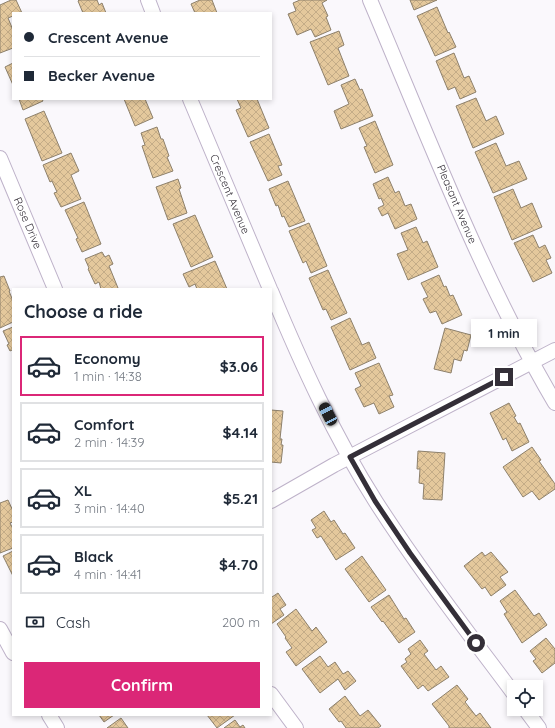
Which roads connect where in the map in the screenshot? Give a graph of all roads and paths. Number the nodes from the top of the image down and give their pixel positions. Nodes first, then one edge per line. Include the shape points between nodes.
1 (148, 0) edge
2 (370, 0) edge
3 (154, 12) edge
4 (190, 100) edge
5 (0, 158) edge
6 (55, 288) edge
7 (270, 288) edge
8 (272, 292) edge
9 (555, 350) edge
10 (531, 362) junction
11 (555, 403) edge
12 (350, 457) junction
13 (272, 499) edge
14 (507, 685) edge
15 (272, 695) edge
16 (50, 716) edge
17 (530, 716) edge
18 (57, 728) edge
19 (296, 728) edge
20 (539, 728) edge

1 - 3 street
2 - 10 street, Pleasant Avenue via 467,229 497,296
4 - 7 street, Crescent Avenue
5 - 6 street, Rose Drive
8 - 12 street, Crescent Avenue via 314,386
9 - 10 street
10 - 11 street, Pleasant Avenue
10 - 12 street
12 - 13 street
12 - 14 street, Crescent Avenue via 375,501 410,553
15 - 19 street
16 - 18 street
17 - 20 street

